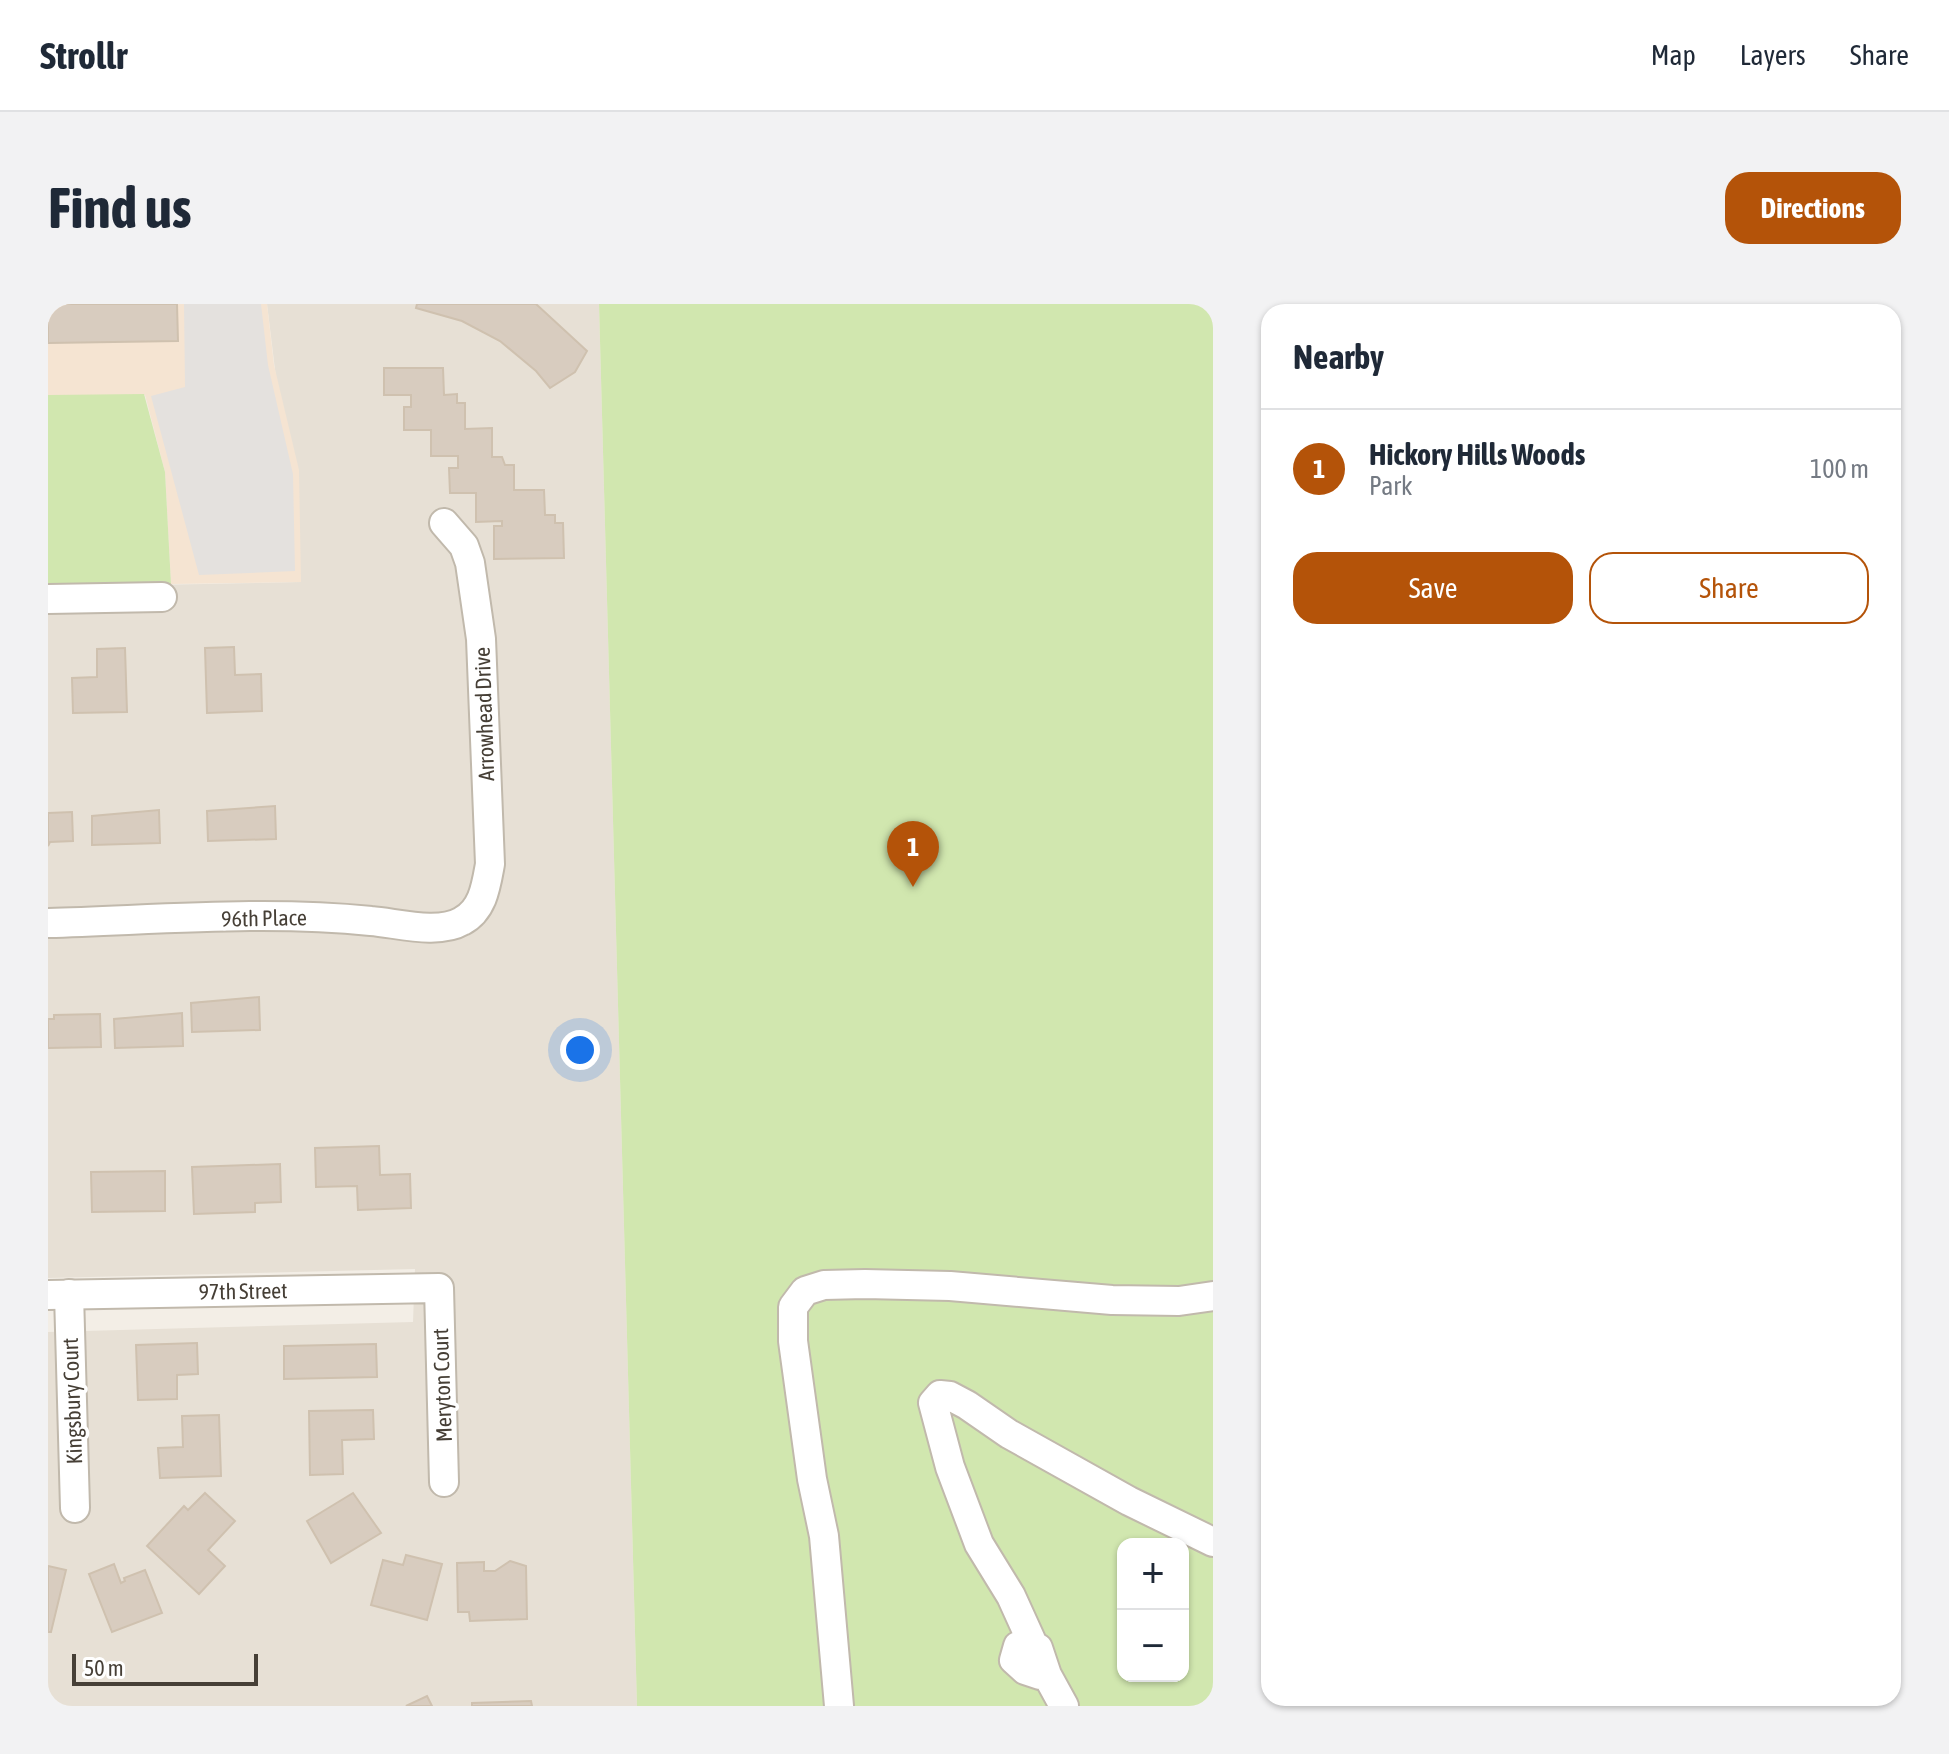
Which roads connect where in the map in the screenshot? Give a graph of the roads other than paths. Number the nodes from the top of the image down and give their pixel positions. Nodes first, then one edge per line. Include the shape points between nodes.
1 (444, 523) dead end
2 (162, 597) dead end
3 (48, 599) edge
4 (475, 911) joint
5 (48, 923) edge
6 (439, 1288) joint
7 (59, 1294) edge
8 (1213, 1296) edge
9 (444, 1482) dead end
10 (75, 1508) dead end
11 (1213, 1542) edge
12 (839, 1706) edge
13 (1064, 1706) edge

1 - 4 street, Arrowhead Drive via 464,546 470,563 481,639 490,864
2 - 3 street
4 - 5 street, 96th Place via 460,923 439,927 325,917
6 - 7 street, 97th Street
6 - 9 street, Meryton Court
7 - 10 street, Kingsbury Court
8 - 12 street via 1112,1300 865,1284 805,1291 793,1307 793,1341 824,1536
11 - 13 street via 940,1395 933,1403 979,1544 1031,1640 1018,1646 1014,1660 1040,1675 1021,1658 1024,1653 1034,1661 1038,1648

